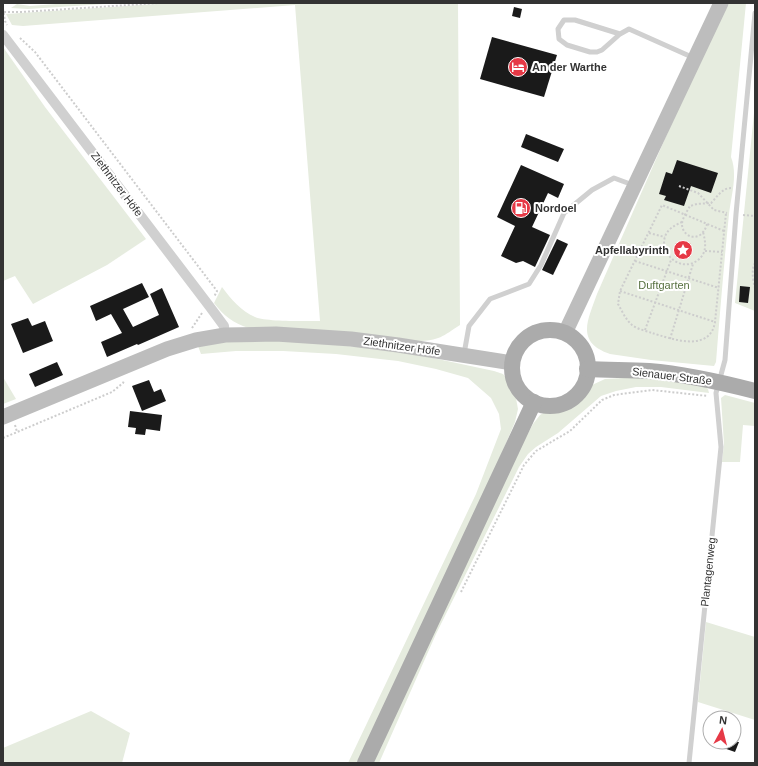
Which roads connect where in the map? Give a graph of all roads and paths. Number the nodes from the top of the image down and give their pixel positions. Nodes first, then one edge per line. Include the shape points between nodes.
1 (159, 3) edge
2 (721, 3) edge
3 (3, 11) edge
4 (755, 13) edge
5 (8, 26) dead end
6 (620, 34) junction
7 (3, 35) edge
8 (15, 35) dead end
9 (695, 58) junction
10 (634, 186) junction
11 (679, 186) dead end
12 (738, 188) junction
13 (707, 204) junction
14 (726, 213) junction
15 (736, 214) junction
16 (686, 215) junction
17 (755, 216) edge
18 (682, 222) junction
19 (707, 224) junction
20 (724, 231) junction
21 (703, 232) junction
22 (649, 233) junction
23 (665, 237) junction
24 (705, 251) junction
25 (722, 252) junction
26 (671, 260) junction
27 (635, 261) junction
28 (694, 263) junction
29 (755, 263) edge
30 (667, 271) junction
31 (689, 278) junction
32 (719, 288) junction
33 (755, 288) edge
34 (620, 291) junction
35 (655, 303) junction
36 (209, 304) junction
37 (679, 310) junction
38 (715, 322) junction
39 (645, 330) junction
40 (565, 333) junction
41 (225, 335) junction
42 (670, 339) junction
43 (464, 355) junction
44 (512, 363) junction
45 (124, 366) junction
46 (587, 369) junction
47 (717, 389) junction
48 (755, 391) edge
49 (534, 402) junction
50 (3, 417) edge
51 (3, 438) edge
52 (460, 595) dead end
53 (365, 763) edge
54 (689, 763) edge

1 - 3 path
2 - 9 main road
3 - 5 path
4 - 12 lane
6 - 6 lane via 602,50 590,52 567,45 559,39 558,29 564,20 575,20
6 - 9 lane via 629,29
7 - 36 street, Ziethnitzer Höfe
8 - 36 path via 35,52 217,291
9 - 10 main road
10 - 40 main road
10 - 43 lane via 614,178 592,190 564,212 541,265 529,284 490,299 469,326
11 - 13 path via 698,193
12 - 13 path via 727,188
12 - 15 lane
13 - 14 path
13 - 16 path via 691,205
14 - 15 path
14 - 20 path
15 - 17 path
15 - 47 lane via 725,360
16 - 18 path
16 - 19 path
16 - 22 path via 662,205
18 - 21 path via 683,230 689,235 697,236
18 - 23 path via 669,230
19 - 20 path
19 - 21 path
20 - 25 path
21 - 24 path
22 - 23 path
22 - 27 path
23 - 26 path via 666,253
24 - 25 path
24 - 28 path
25 - 32 path
26 - 28 path via 678,264
26 - 30 path
27 - 30 path
27 - 34 path
28 - 31 path
29 - 33 path
30 - 31 path
30 - 35 path
31 - 32 path
31 - 37 path
32 - 38 path
34 - 35 path
34 - 39 path via 618,304 624,315 632,325
35 - 37 path
35 - 39 path
36 - 41 street, Ziethnitzer Höfe via 224,326
37 - 38 path
37 - 42 path
38 - 42 path via 710,335 703,339 689,342
39 - 42 path
40 - 44 main road via 554,330 531,335 515,352
40 - 46 main road via 575,339 582,348
41 - 43 main road, Ziethnitzer Höfe via 344,339 398,344
41 - 45 main road, Ziethnitzer Höfe via 184,343
43 - 44 main road, Ziethnitzer Höfe
44 - 49 main road via 512,375 517,386 524,396
45 - 50 main road, Ziethnitzer Höfe
45 - 51 path via 123,383 112,392
46 - 47 main road, Sienauer Straße via 649,371
46 - 49 main road via 586,379 574,397 555,405
47 - 48 main road, Sienauer Straße
47 - 52 path via 652,390 614,395 602,400 570,431 536,451 524,465
47 - 54 lane, Plantagenweg via 721,447
49 - 53 main road

